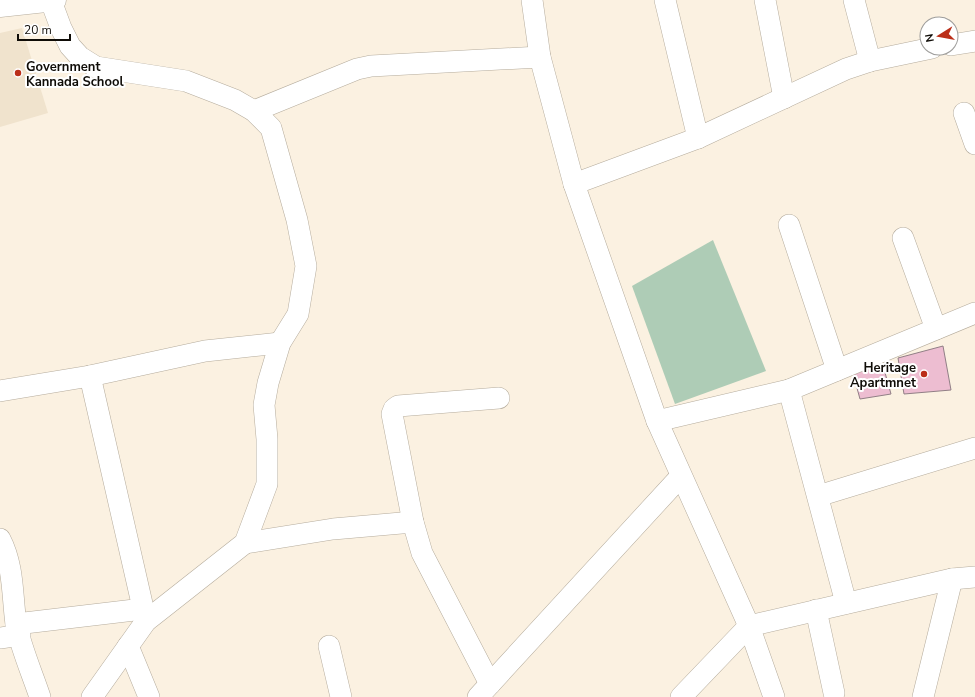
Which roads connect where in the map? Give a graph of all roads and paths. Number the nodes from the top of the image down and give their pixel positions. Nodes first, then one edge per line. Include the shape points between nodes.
1 (532, 0) edge
2 (665, 0) edge
3 (765, 0) edge
4 (854, 0) edge
5 (53, 1) edge
6 (0, 6) edge
7 (975, 41) edge
8 (959, 44) edge
9 (919, 51) edge
10 (540, 57) junction
11 (870, 61) junction
12 (784, 98) junction
13 (254, 111) junction
14 (964, 113) dead end
15 (698, 138) junction
16 (975, 144) edge
17 (574, 184) junction
18 (789, 225) dead end
19 (903, 238) dead end
20 (975, 313) edge
21 (936, 329) junction
22 (280, 343) junction
23 (837, 370) junction
24 (90, 376) junction
25 (0, 390) edge
26 (789, 390) junction
27 (499, 398) dead end
28 (657, 421) junction
29 (975, 448) edge
30 (682, 476) junction
31 (818, 496) junction
32 (413, 522) junction
33 (0, 540) edge
34 (245, 543) junction
35 (975, 577) edge
36 (952, 579) junction
37 (906, 589) junction
38 (846, 603) junction
39 (144, 615) junction
40 (817, 615) junction
41 (749, 626) junction
42 (12, 632) edge
43 (128, 646) junction
44 (329, 646) dead end
45 (484, 691) edge
46 (834, 693) dead end
47 (40, 697) edge
48 (92, 697) edge
49 (150, 697) edge
50 (341, 697) edge
51 (682, 697) edge
52 (774, 697) edge
53 (923, 697) edge

1 - 10 street
2 - 15 street
3 - 12 street
4 - 11 street
5 - 6 main road
5 - 13 street via 61,28 70,46 80,57 96,67 186,81 235,100
7 - 8 street
9 - 11 street
10 - 13 street via 357,68
10 - 17 street
11 - 12 street via 846,68
12 - 15 street
13 - 22 street via 271,128 297,220 306,266 298,314
14 - 16 street
15 - 17 street
17 - 28 street
18 - 23 street
19 - 21 street
20 - 21 street
21 - 23 street
22 - 24 street via 205,352
22 - 34 street via 264,404 267,484
23 - 26 street
24 - 25 street
24 - 39 street
26 - 28 street
26 - 31 street
27 - 32 street via 398,406 394,409 392,414
28 - 30 street
29 - 31 street
30 - 41 street
30 - 45 street
31 - 38 street
32 - 34 street via 333,529
32 - 45 street via 422,553
33 - 42 street via 5,548 14,585
34 - 39 street
35 - 36 street
36 - 37 street
36 - 53 street
37 - 38 street
37 - 40 street via 907,598 904,602
38 - 40 street
39 - 42 street
39 - 43 street
40 - 41 street
40 - 46 street
41 - 51 street
41 - 52 street
42 - 47 street
43 - 48 street
43 - 49 street
44 - 50 street

